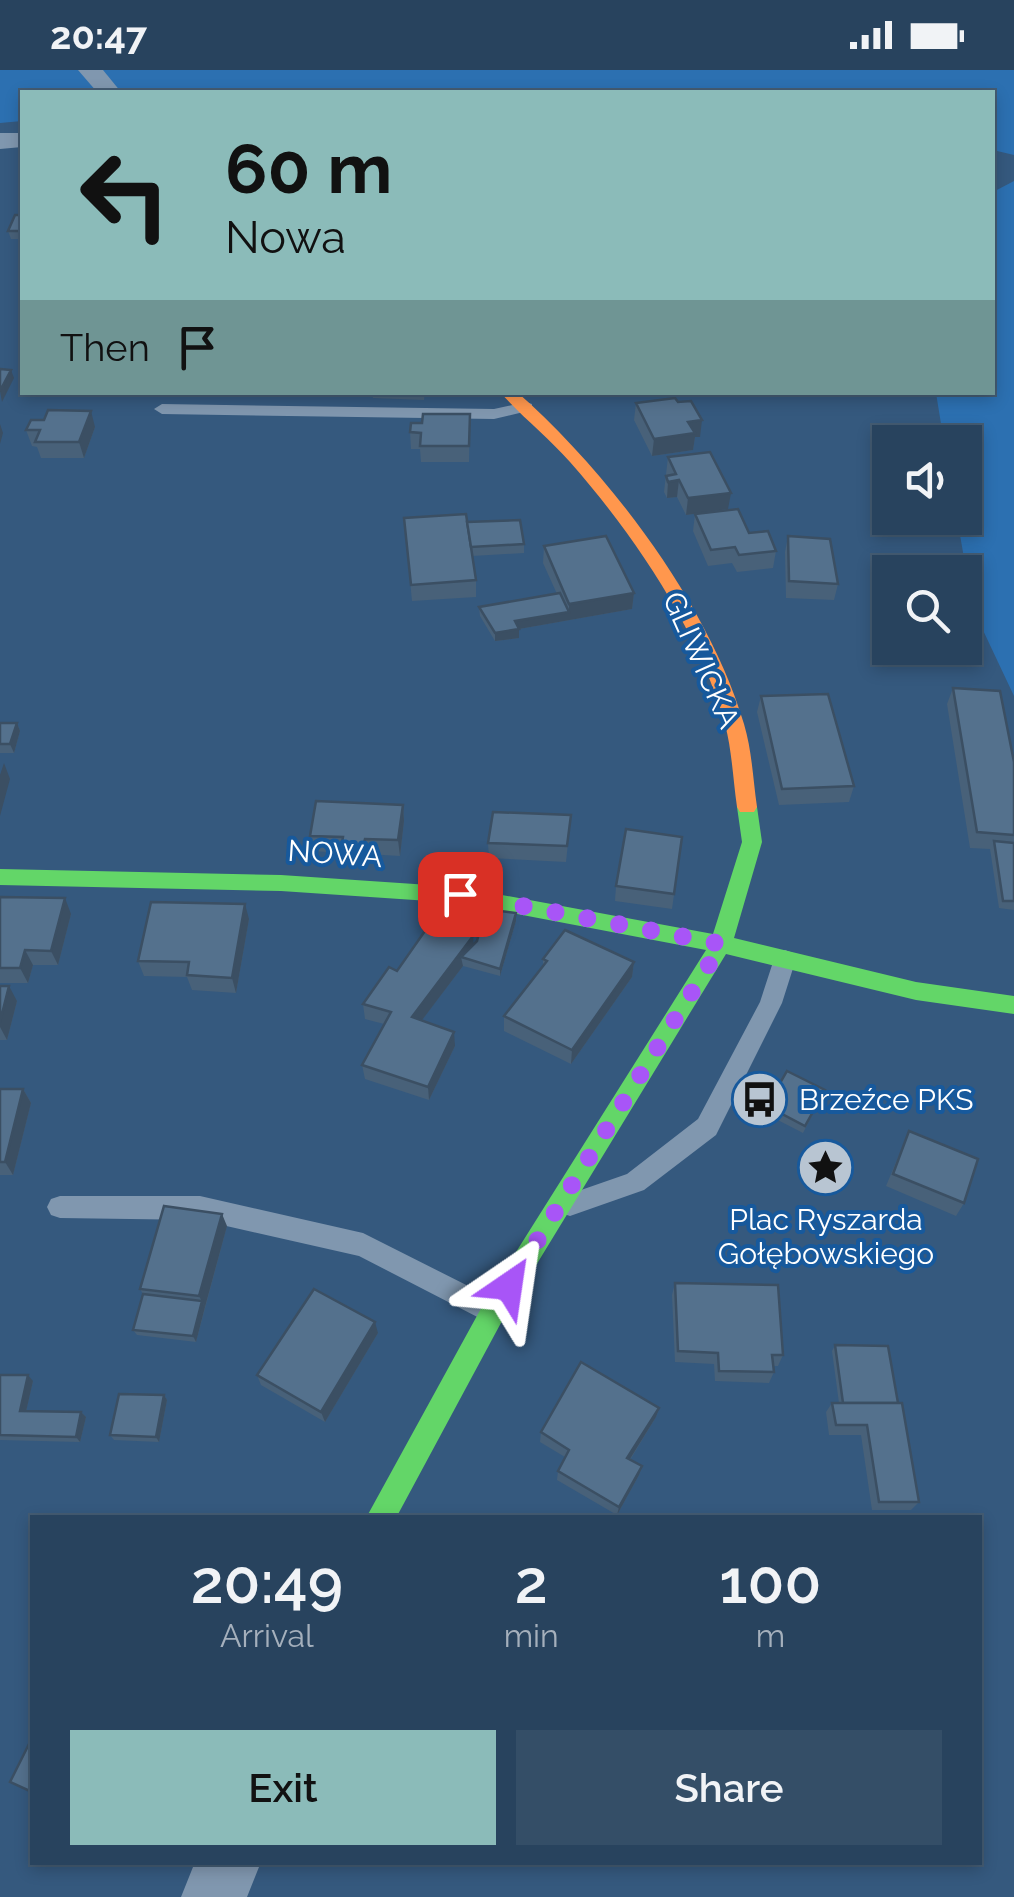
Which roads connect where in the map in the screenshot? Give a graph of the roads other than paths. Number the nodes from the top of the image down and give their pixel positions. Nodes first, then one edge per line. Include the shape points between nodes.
1 (90, 70) edge
2 (107, 90) edge
3 (516, 400) edge
4 (162, 409) dead end
5 (0, 877) edge
6 (722, 944) junction
7 (785, 959) junction
8 (1014, 1005) edge
9 (60, 1208) dead end
10 (557, 1209) junction
11 (493, 1312) junction
12 (382, 1515) edge
13 (227, 1865) edge
14 (214, 1897) edge

1 - 2 street
3 - 4 lane, GLIWICKA via 494,414
3 - 6 street, GLIWICKA via 591,477 676,595 733,718 752,842
5 - 6 street, NOWA via 460,894
6 - 7 street, NOWA
6 - 10 street, GLIWICKA
7 - 8 street, NOWA via 916,991
7 - 10 lane via 771,1003 707,1127 635,1182
9 - 11 lane via 200,1208 363,1245
10 - 11 street, GLIWICKA
11 - 12 street, GLIWICKA
13 - 14 street

